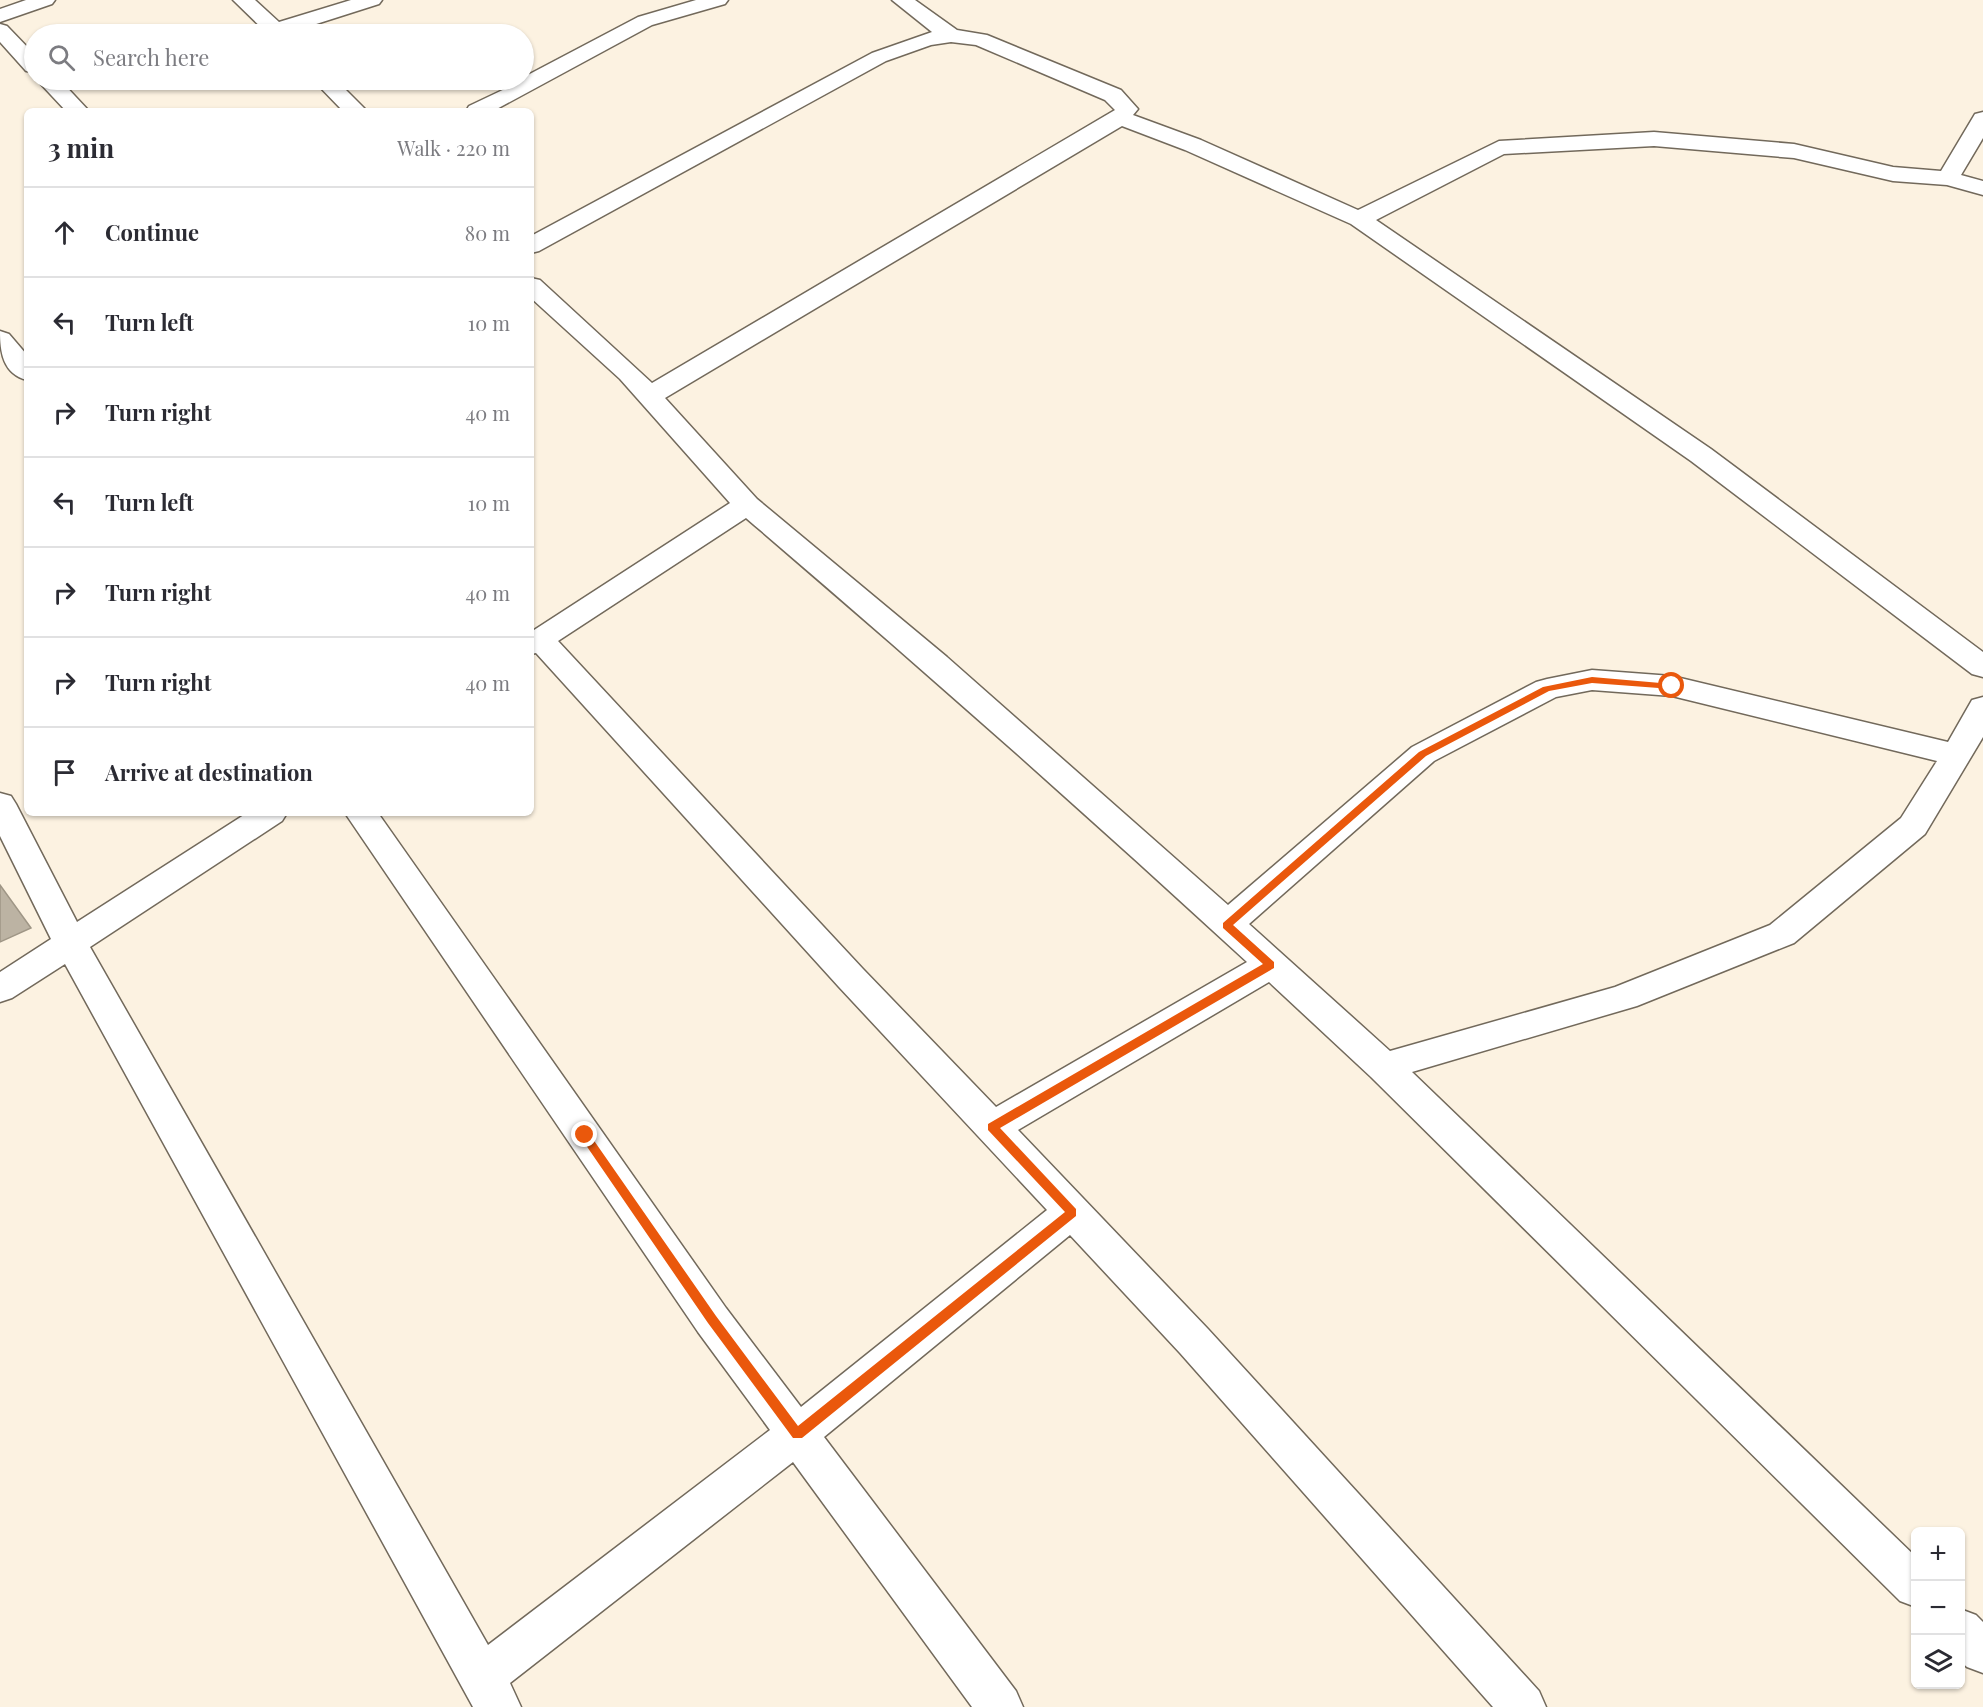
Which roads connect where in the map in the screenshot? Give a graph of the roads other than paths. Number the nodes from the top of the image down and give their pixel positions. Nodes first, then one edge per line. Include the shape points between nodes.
1 (45, 0) edge
2 (243, 0) edge
3 (372, 0) edge
4 (718, 0) edge
5 (902, 0) edge
6 (0, 16) edge
7 (268, 24) edge
8 (301, 24) edge
9 (0, 30) edge
10 (951, 36) junction
11 (24, 55) edge
12 (534, 80) edge
13 (58, 90) edge
14 (334, 90) edge
15 (516, 90) edge
16 (75, 108) edge
17 (353, 108) edge
18 (483, 108) edge
19 (1120, 118) junction
20 (1983, 119) edge
21 (1948, 178) junction
22 (1983, 188) edge
23 (1359, 219) junction
24 (534, 244) edge
25 (534, 288) edge
26 (649, 396) junction
27 (747, 505) junction
28 (536, 642) edge
29 (1983, 667) edge
30 (1983, 707) edge
31 (1957, 755) junction
32 (0, 804) edge
33 (266, 816) edge
34 (363, 816) edge
35 (1227, 925) junction
36 (71, 944) junction
37 (1270, 965) junction
38 (0, 989) edge
39 (1384, 1067) junction
40 (992, 1127) junction
41 (1072, 1212) junction
42 (797, 1434) junction
43 (1911, 1582) edge
44 (1965, 1635) edge
45 (1983, 1652) edge
46 (489, 1692) edge
47 (1000, 1707) edge
48 (1523, 1707) edge

1 - 6 street
2 - 7 street
3 - 8 street
4 - 12 street via 645,21
5 - 10 street
9 - 11 street
10 - 19 street via 980,39 1113,95 1127,109
10 - 24 street via 910,44 879,57
13 - 16 street
14 - 17 street
15 - 18 street
19 - 23 street via 1193,145
19 - 26 street
20 - 21 street
21 - 22 street
21 - 23 street via 1893,174 1794,151 1654,139 1499,148
23 - 29 street via 1701,455
25 - 26 street
26 - 27 street
27 - 28 street
27 - 35 street via 936,664
28 - 40 street
30 - 31 street
31 - 35 street via 1672,686 1592,680 1547,689 1423,754
31 - 39 street via 1914,826 1782,934 1625,997
32 - 36 street
33 - 36 street
34 - 42 street via 712,1320
35 - 37 street
36 - 38 street
36 - 46 street
37 - 39 street
37 - 40 street
39 - 43 street
40 - 41 street
41 - 42 street
41 - 48 street via 1194,1341
42 - 46 street
42 - 47 street
44 - 45 street

